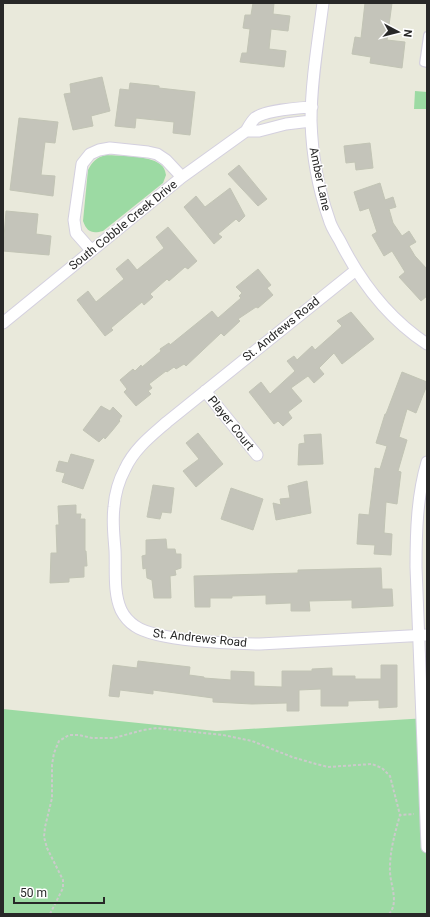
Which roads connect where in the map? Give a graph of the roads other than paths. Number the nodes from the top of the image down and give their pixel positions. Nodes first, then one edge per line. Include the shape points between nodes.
1 (323, 3) edge
2 (427, 35) edge
3 (427, 64) edge
4 (312, 107) junction
5 (311, 121) junction
6 (246, 131) junction
7 (182, 177) junction
8 (91, 250) junction
9 (356, 270) junction
10 (3, 323) edge
11 (427, 344) edge
12 (205, 391) junction
13 (257, 455) dead end
14 (427, 462) edge
15 (423, 635) edge
16 (427, 847) edge

1 - 4 street, Amber Lane
2 - 3 lane via 423,63
4 - 5 street, Amber Lane
4 - 6 street, South Cobble Creek Drive via 286,109 257,117
5 - 6 street
5 - 9 street, Amber Lane via 315,164 329,221
6 - 7 street, South Cobble Creek Drive
7 - 8 street, South Cobble Creek Drive
7 - 8 street via 157,154 110,148 90,154 82,164 74,220 76,233
8 - 10 street, South Cobble Creek Drive
9 - 11 street, Amber Lane via 378,300
9 - 12 street, St. Andrews Road
12 - 13 street, Player Court
12 - 15 street, St. Andrews Road via 144,442 124,470 114,507 114,521 117,595 125,617 144,632 238,644
14 - 15 street via 419,497 416,531 416,567
15 - 16 street

